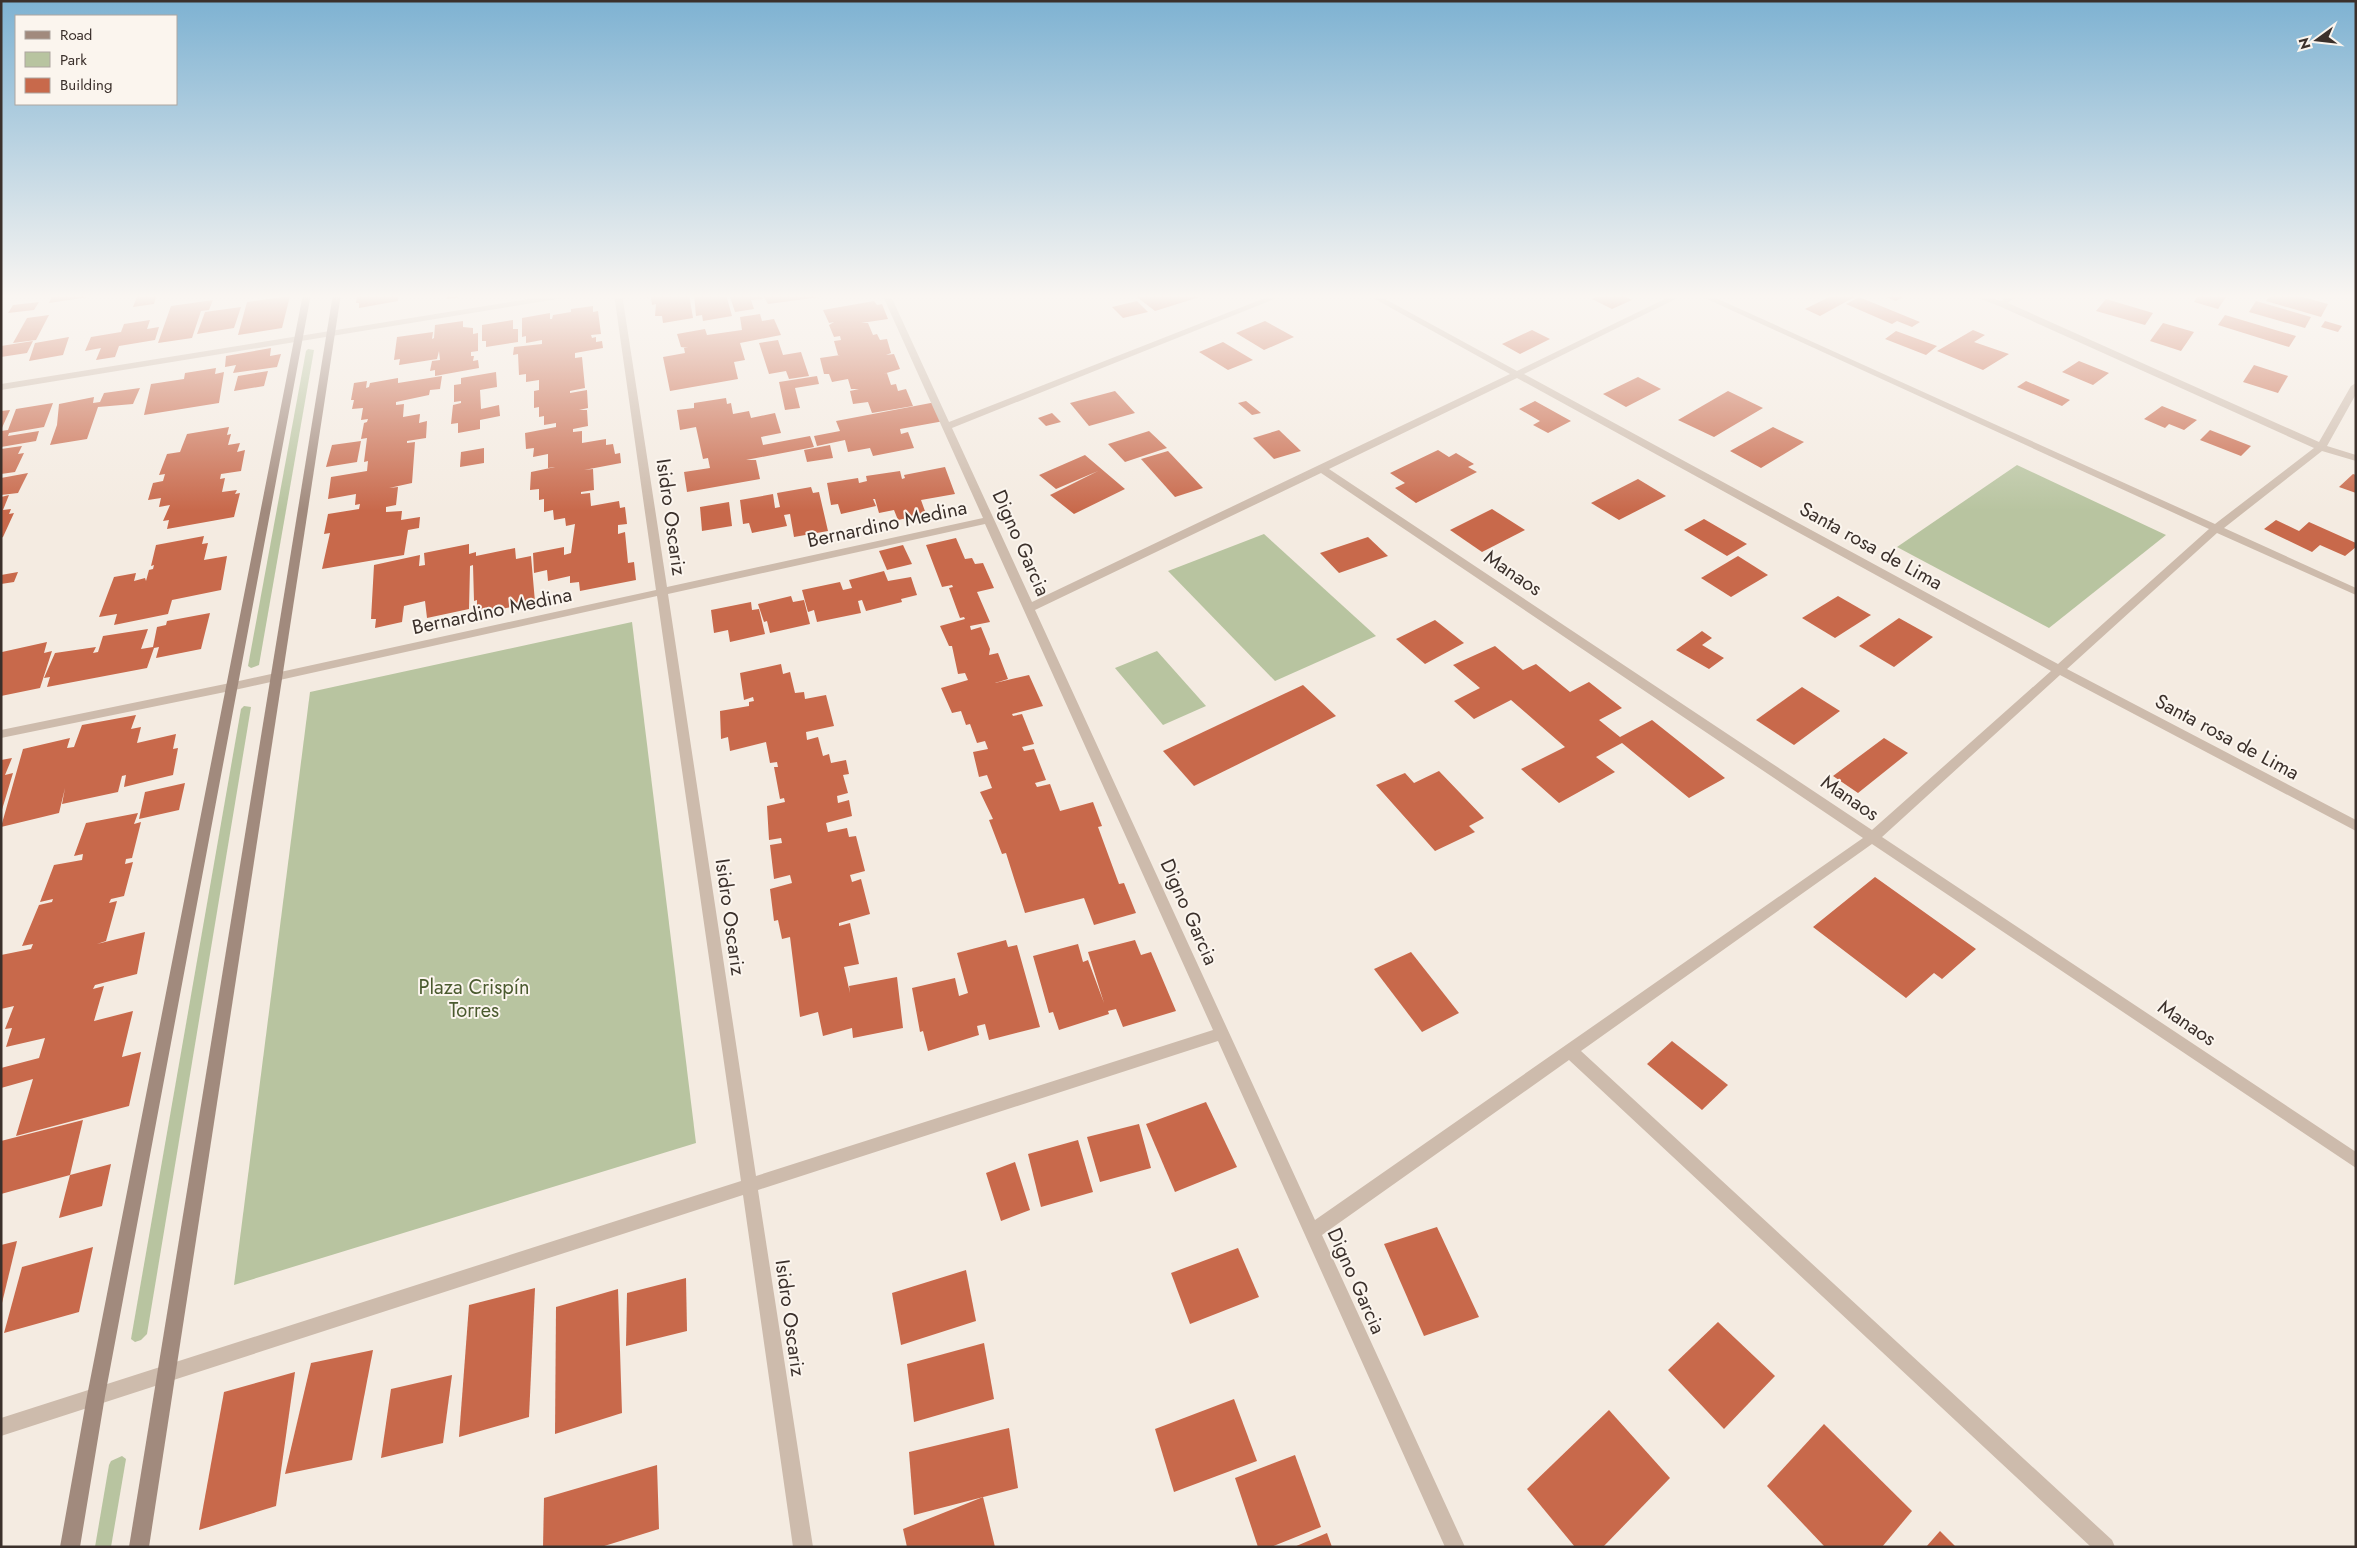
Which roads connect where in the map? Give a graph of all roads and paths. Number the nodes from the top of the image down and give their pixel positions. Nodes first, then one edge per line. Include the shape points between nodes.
1 (135, 366) edge
2 (292, 366) edge
3 (326, 366) edge
4 (629, 366) edge
5 (919, 366) edge
6 (1100, 366) edge
7 (1505, 366) edge
8 (1532, 366) edge
9 (1860, 366) edge
10 (2141, 366) edge
11 (1518, 373) junction
12 (2356, 386) edge
13 (1, 388) edge
14 (946, 427) junction
15 (2321, 447) junction
16 (2356, 458) edge
17 (1322, 469) junction
18 (989, 520) junction
19 (2217, 528) junction
20 (662, 592) junction
21 (2356, 592) edge
22 (1029, 608) junction
23 (2059, 670) junction
24 (276, 677) junction
25 (230, 687) junction
26 (1, 734) edge
27 (2356, 826) edge
28 (1872, 837) junction
29 (1222, 1033) junction
30 (1571, 1052) junction
31 (2356, 1161) edge
32 (750, 1185) junction
33 (1312, 1232) junction
34 (166, 1374) junction
35 (96, 1396) junction
36 (1, 1427) edge
37 (70, 1547) edge
38 (139, 1547) edge
39 (803, 1547) edge
40 (1455, 1547) edge
41 (2105, 1547) edge

1 - 13 street
2 - 25 street
3 - 24 street
4 - 20 street, Isidro Oscariz
5 - 14 street, Digno Garcia
6 - 14 street
7 - 11 street, Santa rosa de Lima
8 - 11 street
9 - 19 street
10 - 15 street
11 - 17 street
11 - 23 street, Santa rosa de Lima
12 - 15 street
14 - 18 street, Digno Garcia
15 - 16 street
15 - 19 street
17 - 22 street
17 - 28 street, Manaos
18 - 20 street, Bernardino Medina
18 - 22 street, Digno Garcia
19 - 21 street
19 - 23 street
20 - 24 street, Bernardino Medina
20 - 32 street, Isidro Oscariz
22 - 29 street, Digno Garcia
23 - 27 street, Santa rosa de Lima
23 - 28 street
24 - 25 street, Bernardino Medina
24 - 34 street
25 - 26 street, Bernardino Medina
25 - 35 street
28 - 30 street
28 - 31 street, Manaos
29 - 32 street
29 - 33 street, Digno Garcia
30 - 33 street
30 - 41 street
32 - 34 street
32 - 39 street, Isidro Oscariz
33 - 40 street, Digno Garcia
34 - 35 street
34 - 38 street
35 - 36 street
35 - 37 street

